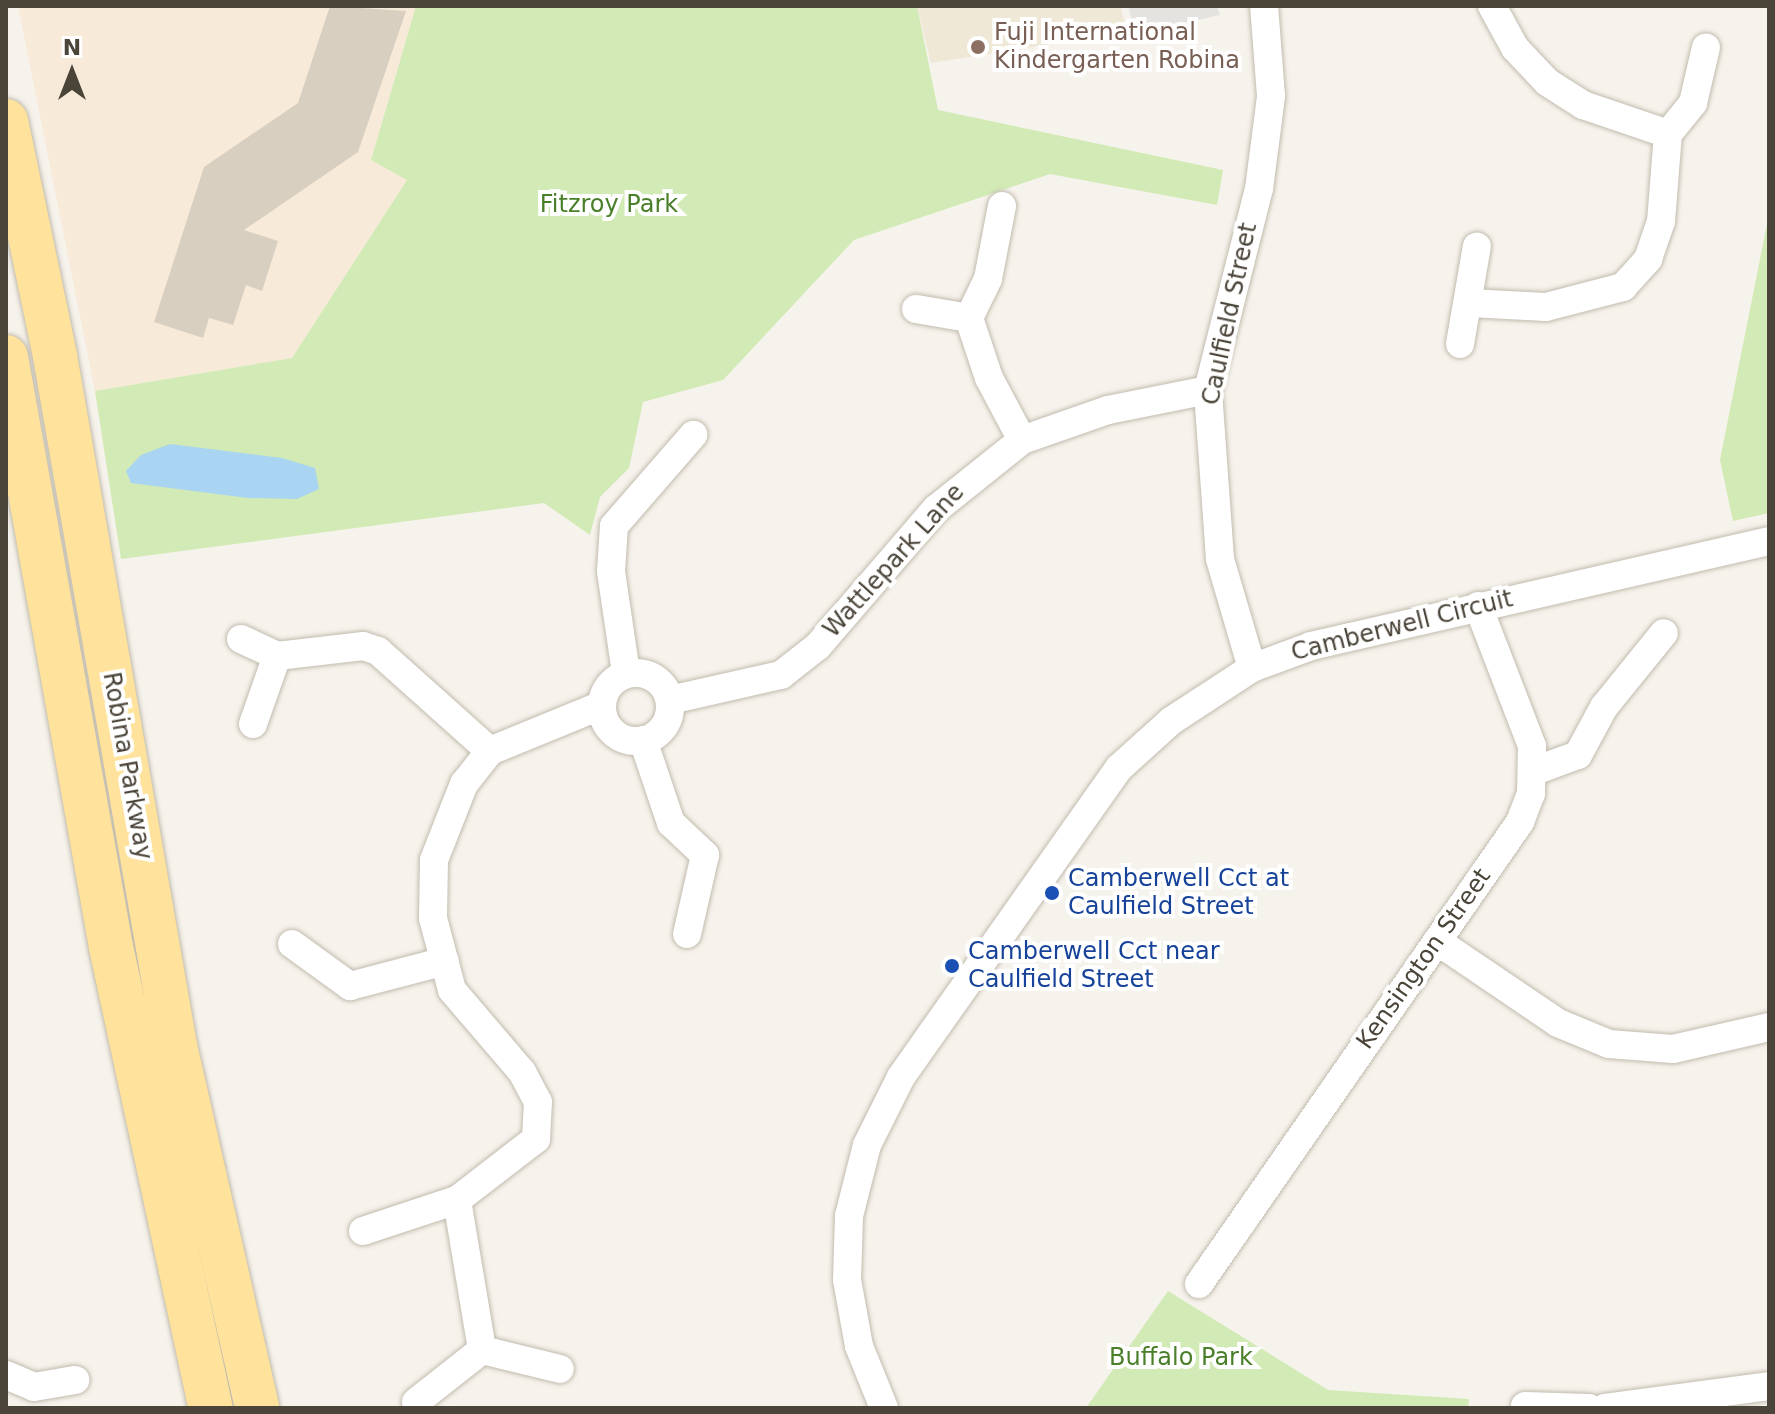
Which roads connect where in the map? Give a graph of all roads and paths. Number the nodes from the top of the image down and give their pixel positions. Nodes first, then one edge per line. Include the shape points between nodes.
1 (1264, 6) edge
2 (1492, 6) edge
3 (1706, 47) dead end
4 (6, 121) edge
5 (1668, 134) junction
6 (1002, 206) dead end
7 (1477, 246) dead end
8 (1470, 303) junction
9 (916, 309) dead end
10 (969, 318) junction
11 (1460, 344) dead end
12 (6, 357) edge
13 (1208, 390) junction
14 (693, 435) dead end
15 (1022, 440) junction
16 (1769, 541) edge
17 (1478, 606) junction
18 (1664, 633) dead end
19 (241, 639) dead end
20 (277, 656) junction
21 (1252, 668) junction
22 (626, 673) junction
23 (670, 700) junction
24 (602, 705) junction
25 (253, 724) dead end
26 (643, 740) junction
27 (490, 751) junction
28 (1534, 771) junction
29 (687, 934) dead end
30 (1437, 941) junction
31 (292, 944) dead end
32 (445, 961) junction
33 (1769, 1027) edge
34 (457, 1200) junction
35 (363, 1231) dead end
36 (1199, 1284) dead end
37 (482, 1350) junction
38 (560, 1369) dead end
39 (6, 1375) edge
40 (75, 1380) dead end
41 (1769, 1386) edge
42 (416, 1402) dead end
43 (1525, 1406) edge
44 (211, 1408) edge
45 (257, 1408) edge
46 (884, 1408) edge
47 (1589, 1408) edge
48 (1605, 1408) edge

1 - 13 street, Caulfield Street via 1271,96 1259,189
2 - 5 street via 1515,48 1547,82 1583,105
3 - 5 street via 1693,103
4 - 45 main road, Robina Parkway via 72,444 175,1046
5 - 8 street via 1661,222 1648,259 1623,287 1546,307
6 - 10 street via 988,279
7 - 8 street
8 - 11 street
9 - 10 street
10 - 15 street
12 - 44 main road, Robina Parkway via 111,947
13 - 15 street, Wattlepark Lane via 1108,410
13 - 21 street, Caulfield Street via 1220,559
14 - 22 street via 614,526 611,571
15 - 23 street, Wattlepark Lane via 936,509 818,646 781,675
16 - 17 street, Camberwell Circuit
17 - 21 street, Camberwell Circuit via 1311,646
17 - 28 street, Kensington Street via 1524,719
18 - 28 street via 1604,707 1578,755
19 - 20 street
20 - 25 street
20 - 27 street via 378,651
21 - 46 street, Camberwell Circuit via 1171,721 1119,768 880,1116 856,1174 847,1280 859,1346
22 - 23 street via 658,680
22 - 24 street via 607,687
23 - 26 street via 662,729
24 - 26 street via 618,736
24 - 27 street
26 - 29 street via 671,823 705,855
27 - 32 street via 464,784 434,860 433,918
28 - 30 street, Kensington Street via 1520,822
30 - 33 street via 1558,1023 1609,1044 1673,1049
30 - 36 street, Kensington Street
31 - 32 street via 350,986
32 - 34 street via 452,990 538,1102 536,1139
34 - 35 street
34 - 37 street
37 - 38 street
37 - 42 street
39 - 40 street via 34,1387
41 - 48 street
43 - 47 street

